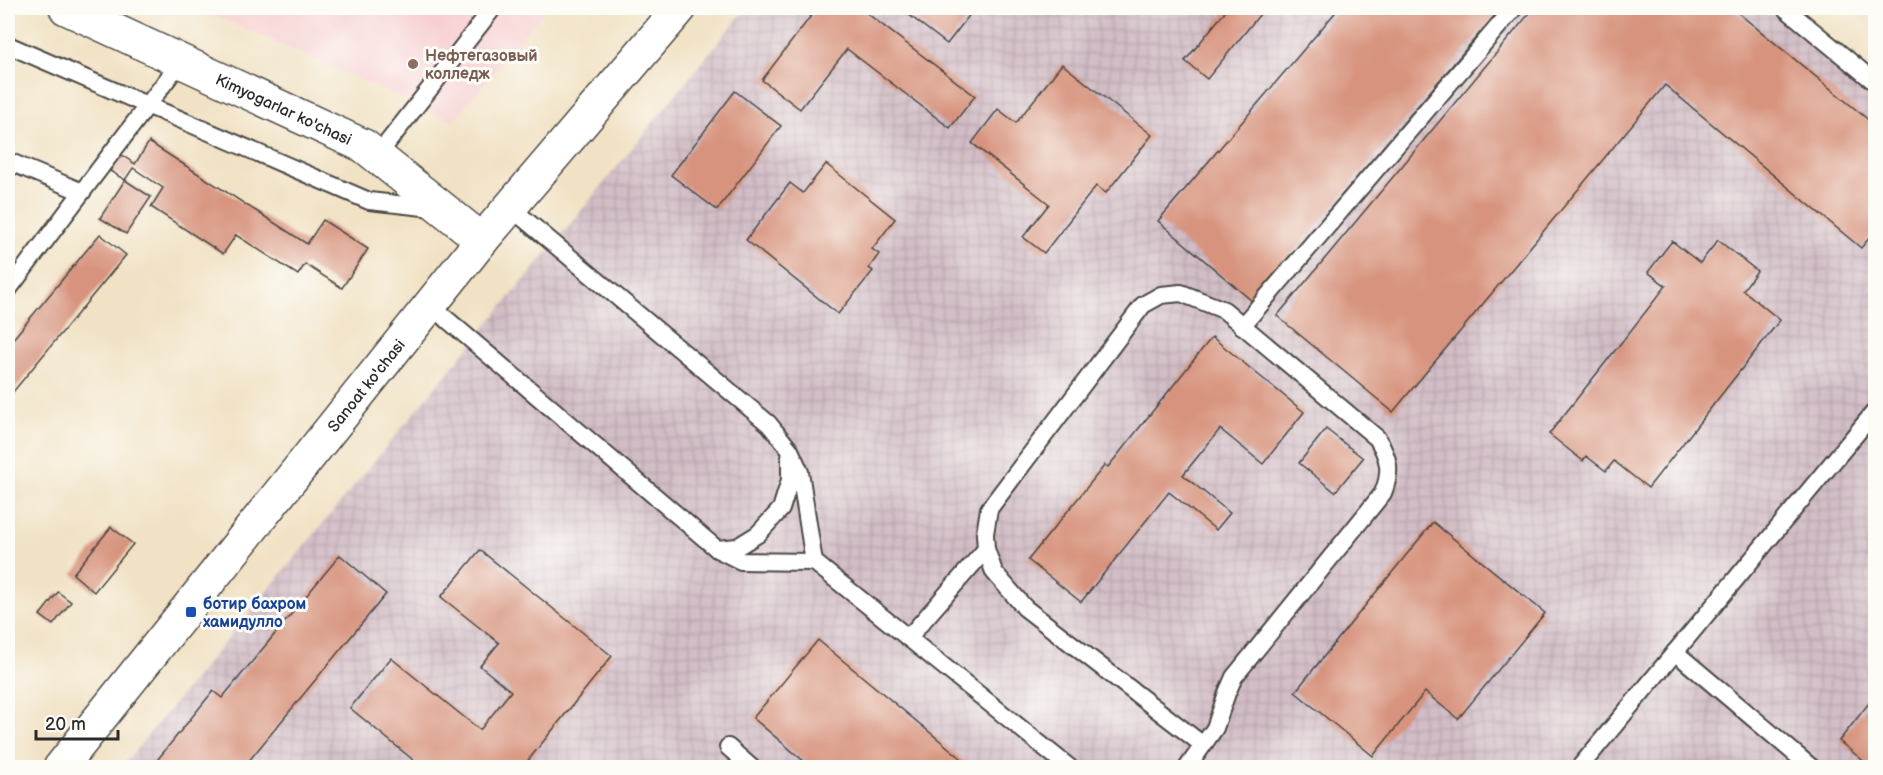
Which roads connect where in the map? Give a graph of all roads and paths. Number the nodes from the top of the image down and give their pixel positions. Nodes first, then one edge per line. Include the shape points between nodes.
1 (66, 8) edge
2 (493, 8) edge
3 (680, 8) edge
4 (1514, 8) edge
5 (1785, 8) edge
6 (8, 45) edge
7 (181, 61) junction
8 (1875, 83) edge
9 (148, 106) junction
10 (377, 156) junction
11 (8, 161) edge
12 (82, 192) junction
13 (510, 207) junction
14 (444, 209) junction
15 (482, 240) junction
16 (8, 290) edge
17 (430, 305) junction
18 (1242, 326) junction
19 (1875, 410) edge
20 (790, 450) junction
21 (717, 549) junction
22 (986, 549) junction
23 (814, 562) junction
24 (908, 638) junction
25 (1675, 652) junction
26 (1203, 745) junction
27 (728, 747) dead end
28 (60, 768) edge
29 (752, 768) edge
30 (1070, 768) edge
31 (1187, 768) edge
32 (1579, 768) edge
33 (1812, 768) edge

1 - 7 street, Kimyogarlar ko'chasi
2 - 10 lane
3 - 13 street, Sanoat ko'chasi
4 - 18 lane
5 - 8 lane
6 - 9 lane
7 - 9 lane
7 - 10 street, Kimyogarlar ko'chasi via 364,146
9 - 12 lane
9 - 14 lane via 369,201
10 - 14 street, Kimyogarlar ko'chasi
11 - 12 lane
12 - 16 lane
13 - 15 street, Sanoat ko'chasi
13 - 20 lane via 769,424
14 - 15 street, Kimyogarlar ko'chasi
15 - 17 street, Sanoat ko'chasi
17 - 21 lane
17 - 28 street, Sanoat ko'chasi
18 - 22 lane via 1224,310 1181,293 1161,295 1143,305 989,509
18 - 26 lane via 1377,438 1387,455 1388,479 1383,492 1234,677 1215,728
19 - 25 lane
20 - 21 lane via 790,480 781,509 758,534 737,547
20 - 23 lane via 800,472
21 - 23 lane via 741,561
22 - 24 lane
22 - 26 lane via 994,572 1025,608
23 - 24 lane
24 - 30 lane
25 - 32 lane
25 - 33 lane
26 - 31 lane
27 - 29 lane

